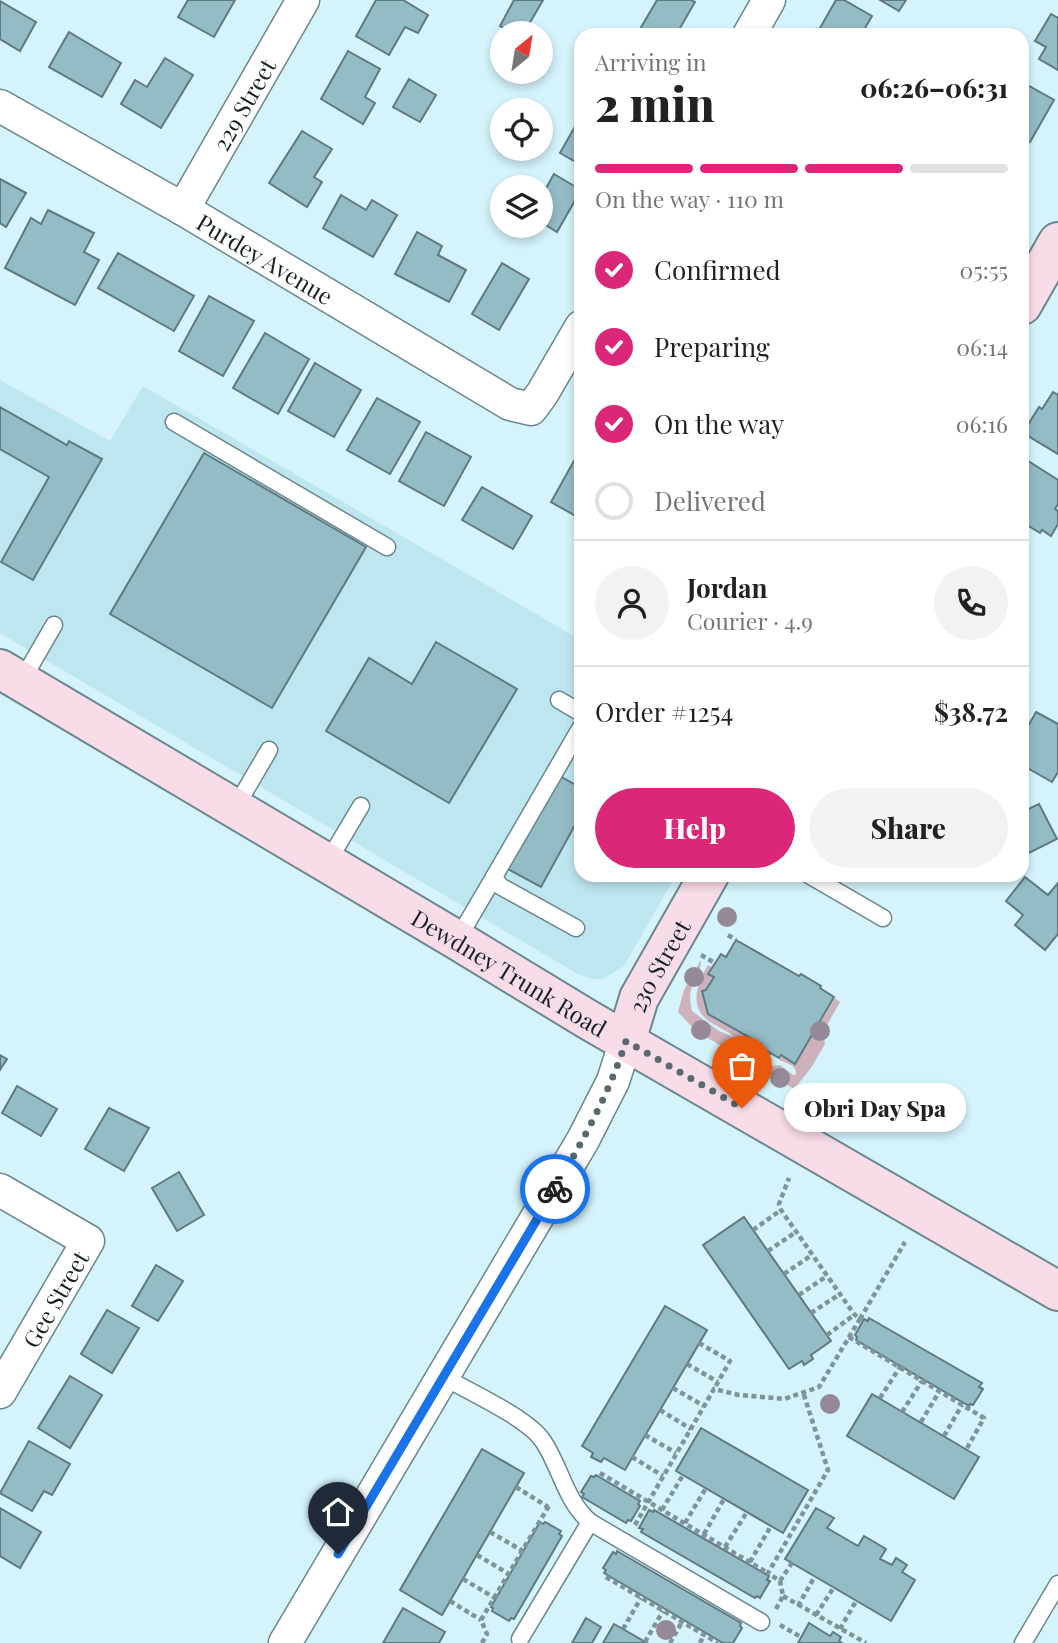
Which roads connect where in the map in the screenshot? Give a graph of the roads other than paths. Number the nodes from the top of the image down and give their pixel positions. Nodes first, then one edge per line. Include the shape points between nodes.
1 (303, 0) edge
2 (769, 0) edge
3 (753, 28) edge
4 (0, 106) edge
5 (183, 209) junction
6 (1058, 242) edge
7 (1029, 293) edge
8 (574, 339) edge
9 (174, 422) dead end
10 (387, 547) dead end
11 (54, 625) dead end
12 (6, 671) edge
13 (559, 701) dead end
14 (574, 709) edge
15 (574, 739) edge
16 (268, 750) dead end
17 (361, 806) dead end
18 (234, 808) junction
19 (327, 863) junction
20 (494, 877) junction
21 (705, 882) edge
22 (821, 882) edge
23 (883, 918) dead end
24 (576, 928) dead end
25 (457, 940) junction
26 (626, 1041) junction
27 (0, 1190) edge
28 (1058, 1291) edge
29 (442, 1376) junction
30 (0, 1392) edge
31 (590, 1522) junction
32 (1058, 1584) edge
33 (768, 1619) road end
34 (520, 1639) dead end
35 (285, 1643) edge
36 (1023, 1643) edge

1 - 5 street, 229 Street
2 - 3 street
4 - 5 street, Purdey Avenue
5 - 8 street, Purdey Avenue via 510,404 531,409
6 - 7 main road
9 - 10 lane
11 - 12 lane
12 - 18 main road, Dewdney Trunk Road
13 - 14 lane
15 - 20 lane
16 - 18 lane
17 - 19 lane
18 - 19 main road, Dewdney Trunk Road
19 - 25 main road, Dewdney Trunk Road
20 - 24 lane via 500,886
20 - 25 lane
21 - 26 main road, 230 Street via 639,998
22 - 23 lane
25 - 26 main road, Dewdney Trunk Road
26 - 28 main road, Dewdney Trunk Road
26 - 29 street, 230 Street via 613,1081 583,1140
27 - 30 street, Gee Street via 88,1241
29 - 31 lane via 534,1430 571,1500
29 - 35 street, 230 Street
31 - 33 lane
31 - 34 lane
32 - 36 lane

